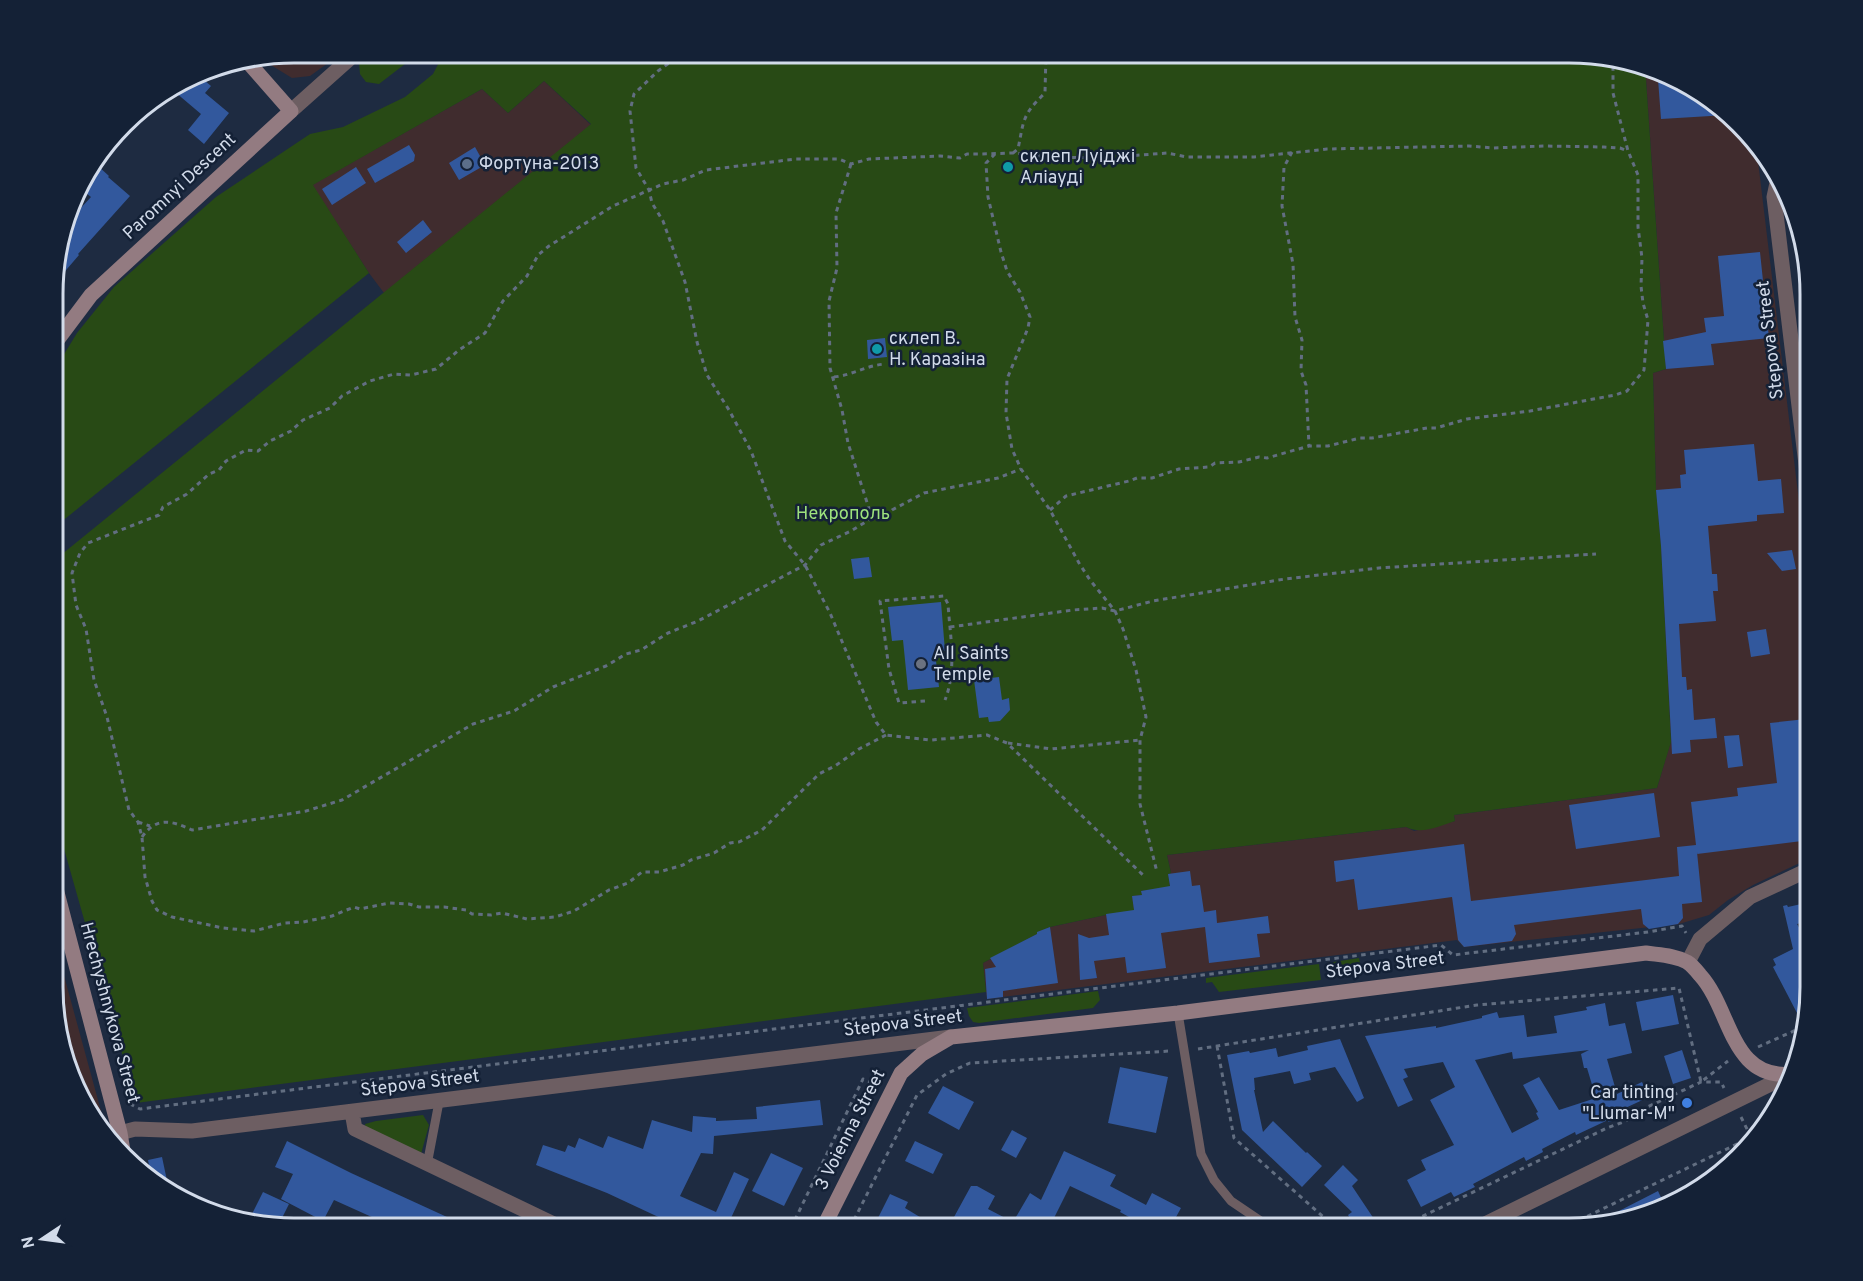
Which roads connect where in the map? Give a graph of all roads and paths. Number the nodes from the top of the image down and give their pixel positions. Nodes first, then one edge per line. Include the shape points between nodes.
1 (345, 63) edge
2 (669, 63) edge
3 (1046, 63) edge
4 (252, 67) edge
5 (1613, 67) edge
6 (291, 111) junction
7 (1628, 151) junction
8 (1292, 152) junction
9 (1013, 153) junction
10 (995, 154) junction
11 (851, 164) junction
12 (649, 190) junction
13 (1775, 191) edge
14 (63, 332) edge
15 (886, 364) dead end
16 (834, 377) junction
17 (1800, 414) edge
18 (1309, 446) junction
19 (1021, 469) junction
20 (1050, 510) junction
21 (872, 518) junction
22 (1596, 554) dead end
23 (805, 566) junction
24 (1115, 611) junction
25 (950, 627) junction
26 (945, 700) dead end
27 (925, 701) dead end
28 (886, 735) junction
29 (1140, 740) junction
30 (1007, 743) junction
31 (138, 822) junction
32 (150, 826) junction
33 (141, 837) junction
34 (1157, 872) dead end
35 (1800, 874) edge
36 (1145, 877) dead end
37 (63, 897) edge
38 (1700, 939) junction
39 (1688, 962) junction
40 (1178, 1013) junction
41 (1796, 1030) edge
42 (951, 1037) junction
43 (1762, 1045) dead end
44 (1217, 1046) junction
45 (1184, 1051) junction
46 (1727, 1062) dead end
47 (1783, 1073) edge
48 (1780, 1080) edge
49 (1701, 1082) junction
50 (891, 1091) junction
51 (917, 1095) junction
52 (128, 1096) dead end
53 (439, 1102) junction
54 (352, 1112) junction
55 (120, 1133) junction
56 (121, 1140) edge
57 (1739, 1143) edge
58 (427, 1165) junction
59 (541, 1218) edge
60 (796, 1218) edge
61 (829, 1218) edge
62 (855, 1218) edge
63 (1256, 1218) edge
64 (1325, 1218) edge
65 (1419, 1218) edge
66 (1497, 1218) edge
67 (1584, 1218) edge

1 - 6 street
2 - 12 path via 634,94 630,111 636,168
3 - 9 path via 1045,93 1023,119 1018,149
4 - 6 street
5 - 7 path via 1613,93
6 - 14 street, Paromnyi Descent via 91,295
7 - 8 path via 1604,147 1469,146
7 - 18 path via 1638,175 1641,286 1648,320 1644,370 1627,391 1436,428
8 - 9 path via 1254,157 1187,157 1167,153 1102,158
8 - 18 path via 1284,167 1282,206 1293,264 1295,317 1302,340 1301,371 1306,386
9 - 10 path
10 - 11 path via 869,159
10 - 19 path via 987,164 988,197 1007,271 1030,317 1006,388 1012,449
11 - 12 path via 826,158 734,166 706,170
11 - 16 path via 836,213 837,268 828,301
12 - 23 path via 685,282 707,375 751,452 784,542
12 - 31 path via 613,207 538,255 527,276 503,300 485,333 436,369 370,381 258,451 246,450 226,461 187,494 163,507 159,515 88,543 72,573 76,605 86,628 94,680 129,810
13 - 17 street, Stepova Street
15 - 16 path
16 - 21 path via 848,443
18 - 20 path via 1267,458 1137,478 1066,496
19 - 20 path
19 - 21 path via 998,478 924,493 884,517
20 - 24 path via 1084,571
21 - 23 path via 821,545
22 - 24 path via 1379,568 1286,579
23 - 28 path via 830,613 876,722
23 - 32 path via 641,650 553,687 514,711 473,724 342,800 306,811 192,830 166,822
24 - 25 path via 1073,610
24 - 29 path via 1136,670 1146,717
25 - 26 path via 952,673
25 - 27 path via 944,596 880,601 889,669 899,703
28 - 30 path via 931,740 987,735
28 - 33 path via 819,774 762,830 682,865 642,872 628,883 555,917 472,914 455,908 397,903 354,908 254,931 223,928 157,910 145,877
29 - 30 path via 1050,749
29 - 34 path via 1140,804
30 - 36 path
31 - 32 path
31 - 33 path
32 - 33 path
35 - 38 street via 1750,897
37 - 55 street, Hrechyshnykova Street
38 - 39 street
38 - 52 path via 1687,936 1682,926 1454,955 1441,945 140,1109 132,1105
39 - 40 street, Stepova Street via 1646,953
39 - 47 street via 1710,986 1742,1055 1764,1072
40 - 42 street, Stepova Street
40 - 45 lane
41 - 43 path
42 - 50 street, 3 Voienna Street via 922,1054 901,1073
42 - 53 street, Stepova Street
44 - 45 path
44 - 49 path via 1478,1005 1679,988
44 - 64 path via 1234,1138
45 - 51 path via 970,1063
45 - 63 lane via 1201,1154 1214,1180 1231,1201
46 - 49 path
48 - 66 street
49 - 65 path
50 - 51 path
50 - 60 path via 863,1079
50 - 61 street, 3 Voienna Street
51 - 62 path
53 - 54 street, Stepova Street
53 - 58 lane
54 - 55 street, Stepova Street via 192,1131 135,1129
54 - 58 street via 354,1129
55 - 56 street, Hrechyshnykova Street
57 - 67 path
58 - 59 street

